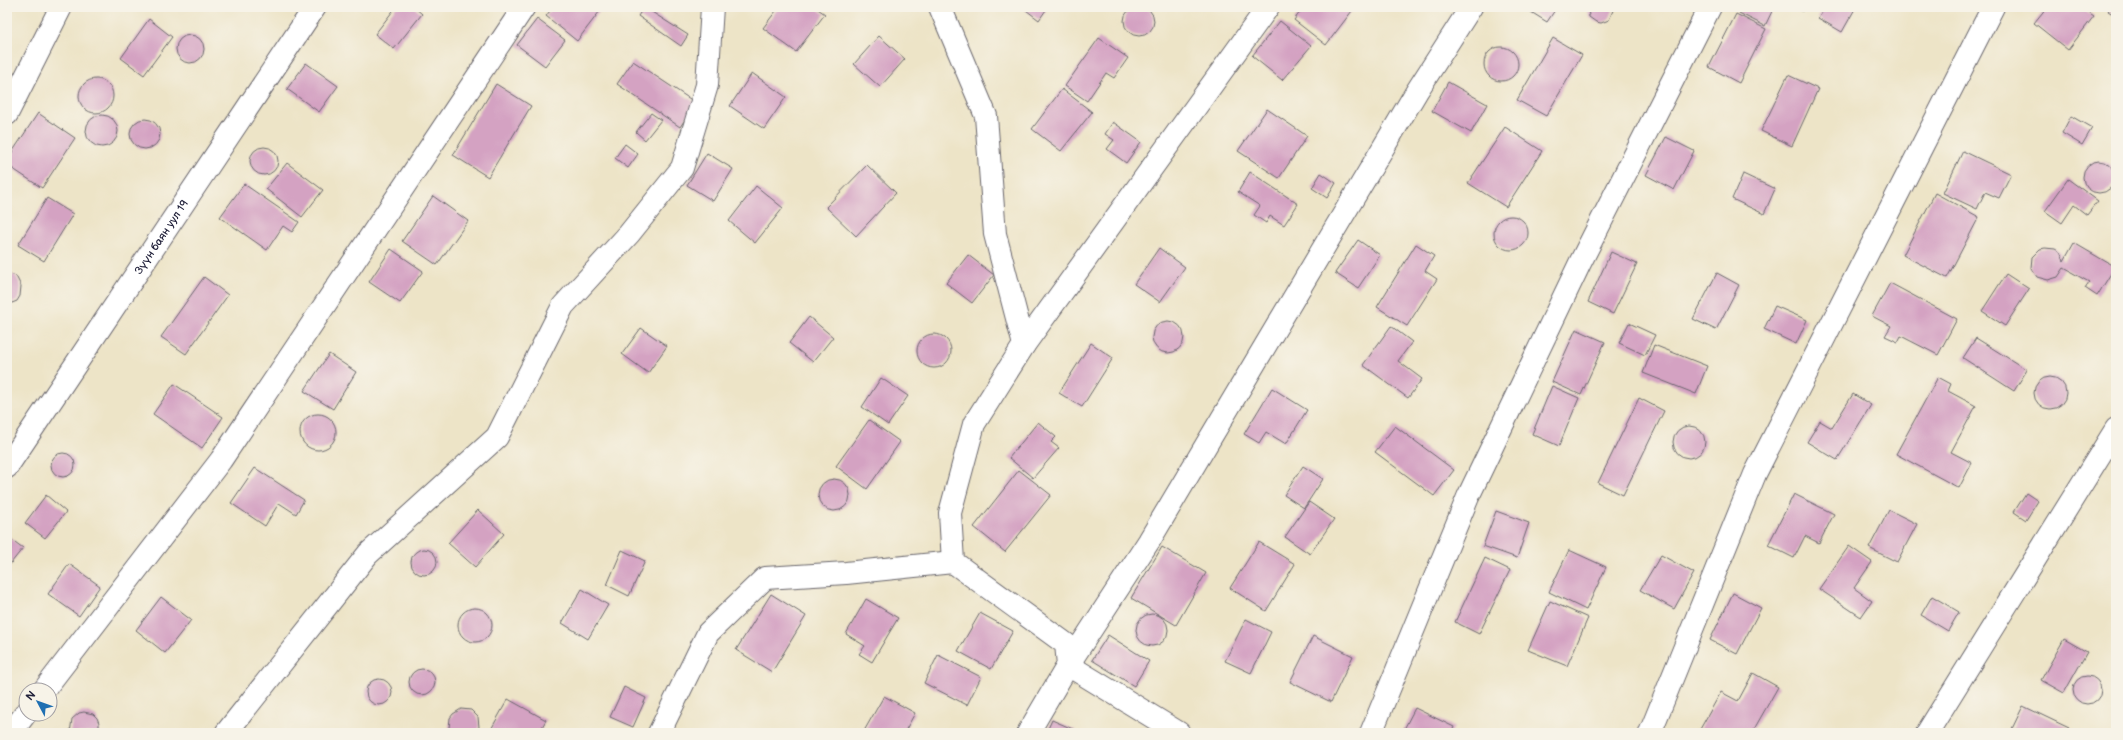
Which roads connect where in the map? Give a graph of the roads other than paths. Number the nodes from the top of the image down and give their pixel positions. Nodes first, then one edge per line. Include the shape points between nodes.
1 (61, 7) edge
2 (315, 7) edge
3 (524, 7) edge
4 (712, 7) edge
5 (940, 7) edge
6 (1268, 7) edge
7 (1471, 7) edge
8 (1710, 7) edge
9 (1994, 7) edge
10 (7, 114) edge
11 (1024, 345) junction
12 (2116, 429) edge
13 (7, 468) edge
14 (953, 562) junction
15 (1068, 665) junction
16 (50, 682) edge
17 (20, 722) edge
18 (11, 733) edge
19 (226, 733) edge
20 (659, 733) edge
21 (1028, 733) edge
22 (1179, 733) edge
23 (1371, 733) edge
24 (1650, 733) edge
25 (1927, 733) edge

1 - 10 street
2 - 13 street, Зүүн баян уул 19
3 - 16 street via 221,460
4 - 19 street via 707,86 682,168 629,234 563,306 497,437 368,554
5 - 11 street via 986,116 995,234
6 - 11 street
7 - 15 street via 1417,91 1149,540
8 - 23 street via 1580,263 1468,498
9 - 24 street via 1755,474
11 - 14 street via 974,424 950,513
12 - 25 street
14 - 15 street via 1066,644
14 - 20 street via 765,578 708,633
15 - 21 street
15 - 22 street
17 - 18 street

